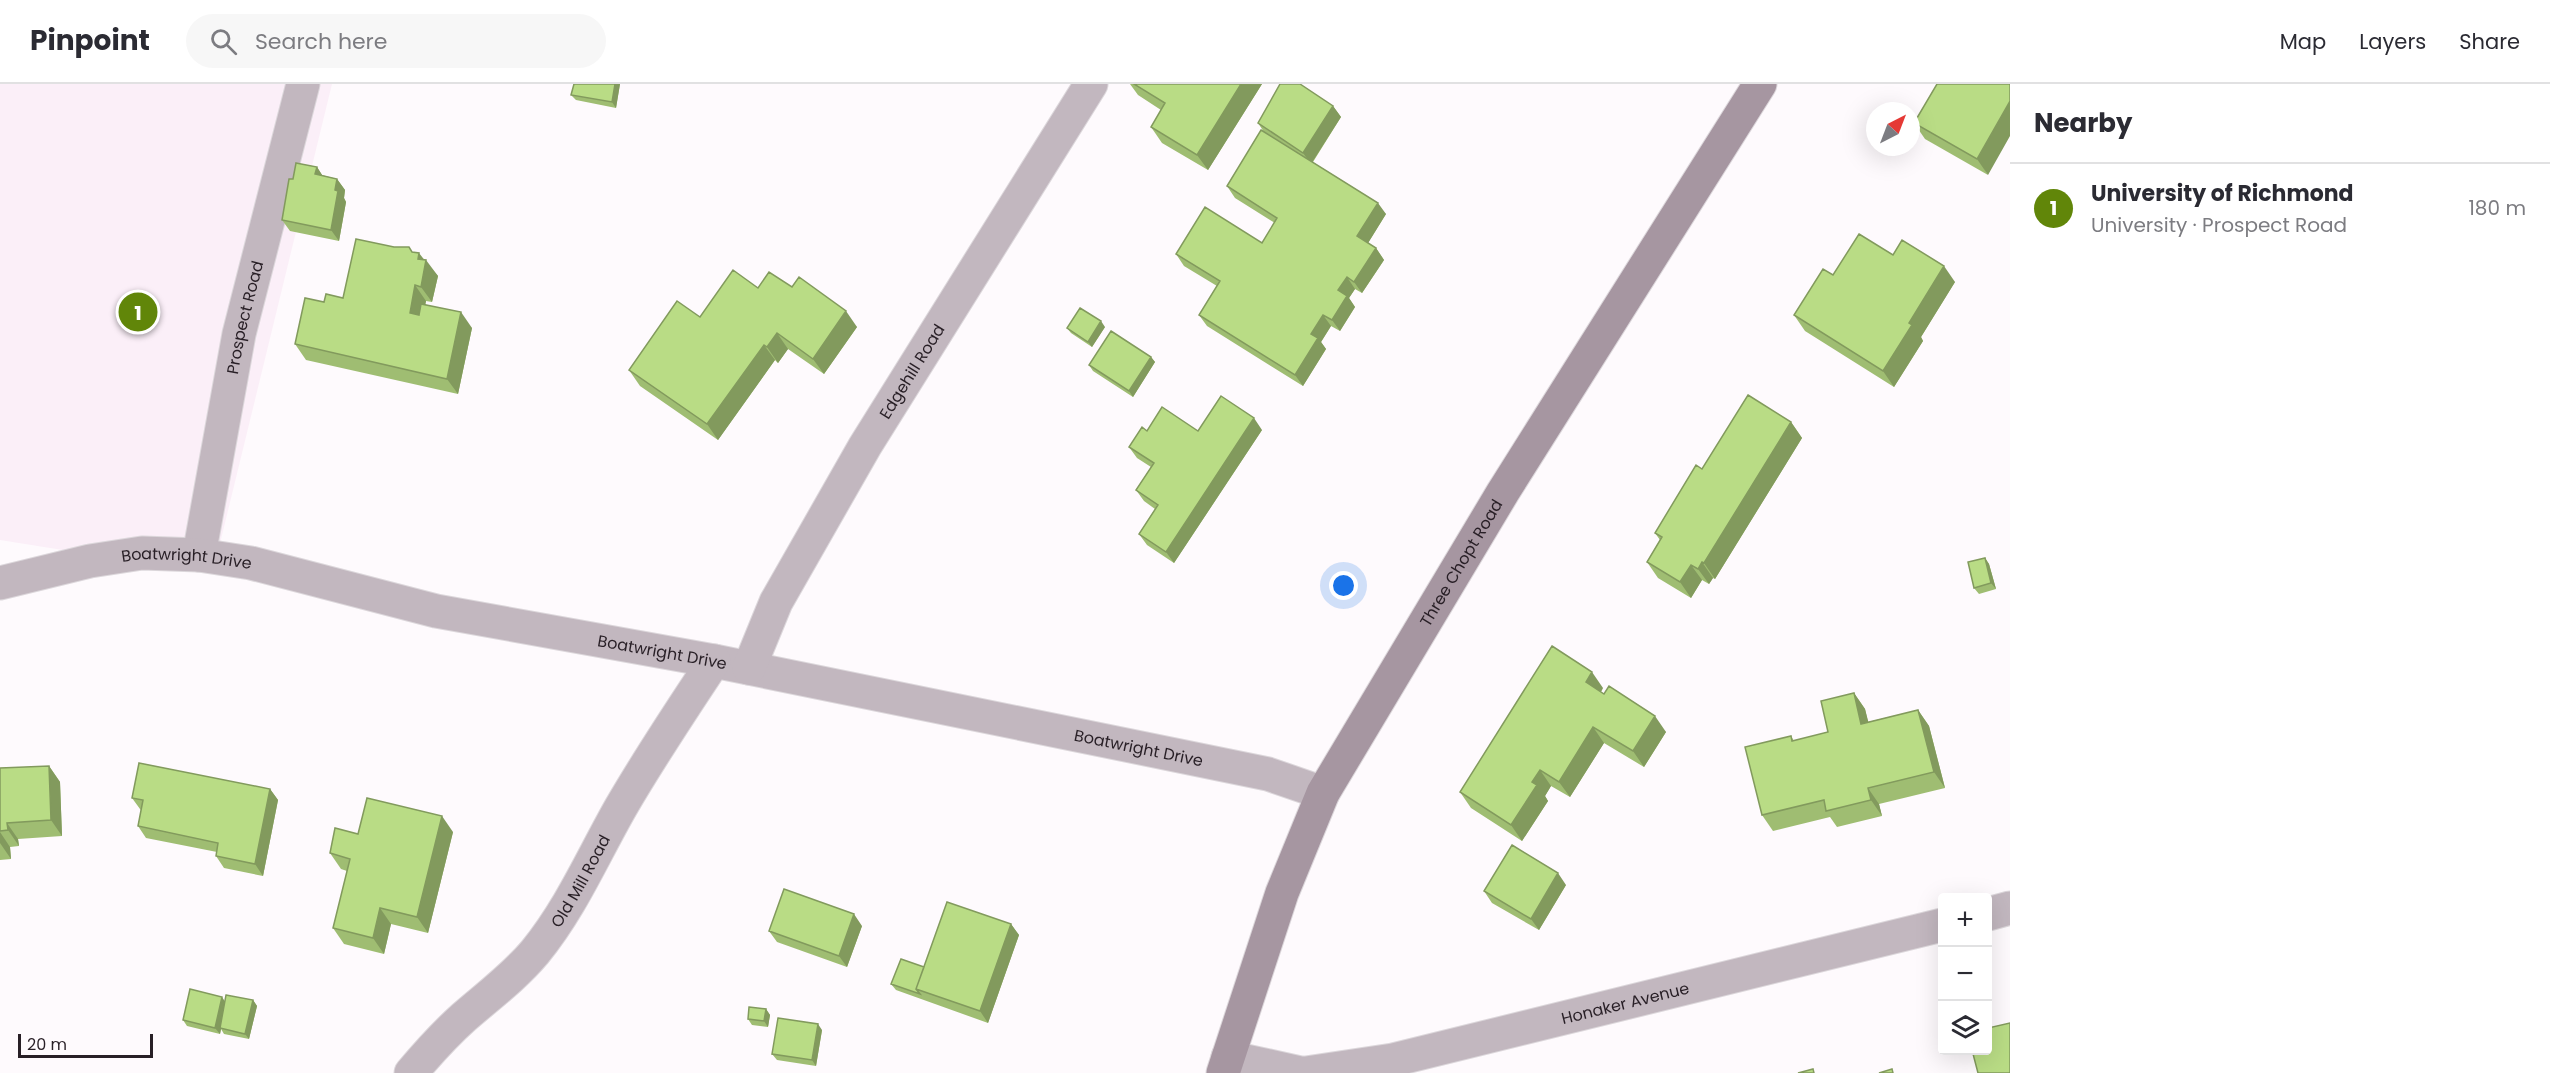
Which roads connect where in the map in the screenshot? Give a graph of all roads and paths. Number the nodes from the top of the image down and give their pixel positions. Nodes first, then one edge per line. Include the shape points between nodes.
1 (303, 84) edge
2 (1091, 84) edge
3 (1760, 84) edge
4 (199, 555) junction
5 (0, 583) edge
6 (714, 661) junction
7 (749, 668) junction
8 (1323, 793) junction
9 (2010, 908) edge
10 (1992, 913) edge
11 (1938, 926) edge
12 (1225, 1065) edge
13 (411, 1073) edge
14 (1301, 1073) edge
15 (1306, 1073) edge

1 - 4 street, Prospect Road via 239,334
2 - 7 street, Edgehill Road via 865,446 776,602
3 - 8 main road, Three Chopt Road via 1503,492
4 - 5 street, Boatwright Drive via 168,552 121,556
4 - 6 street, Boatwright Drive via 251,563 436,611
6 - 7 street, Boatwright Drive
6 - 13 street, Old Mill Road via 621,808 561,916 534,953 463,1018
7 - 8 street, Boatwright Drive via 1268,774
8 - 12 main road, Three Chopt Road via 1282,893
9 - 10 street
11 - 15 street, Honaker Avenue via 1393,1060
12 - 14 street

